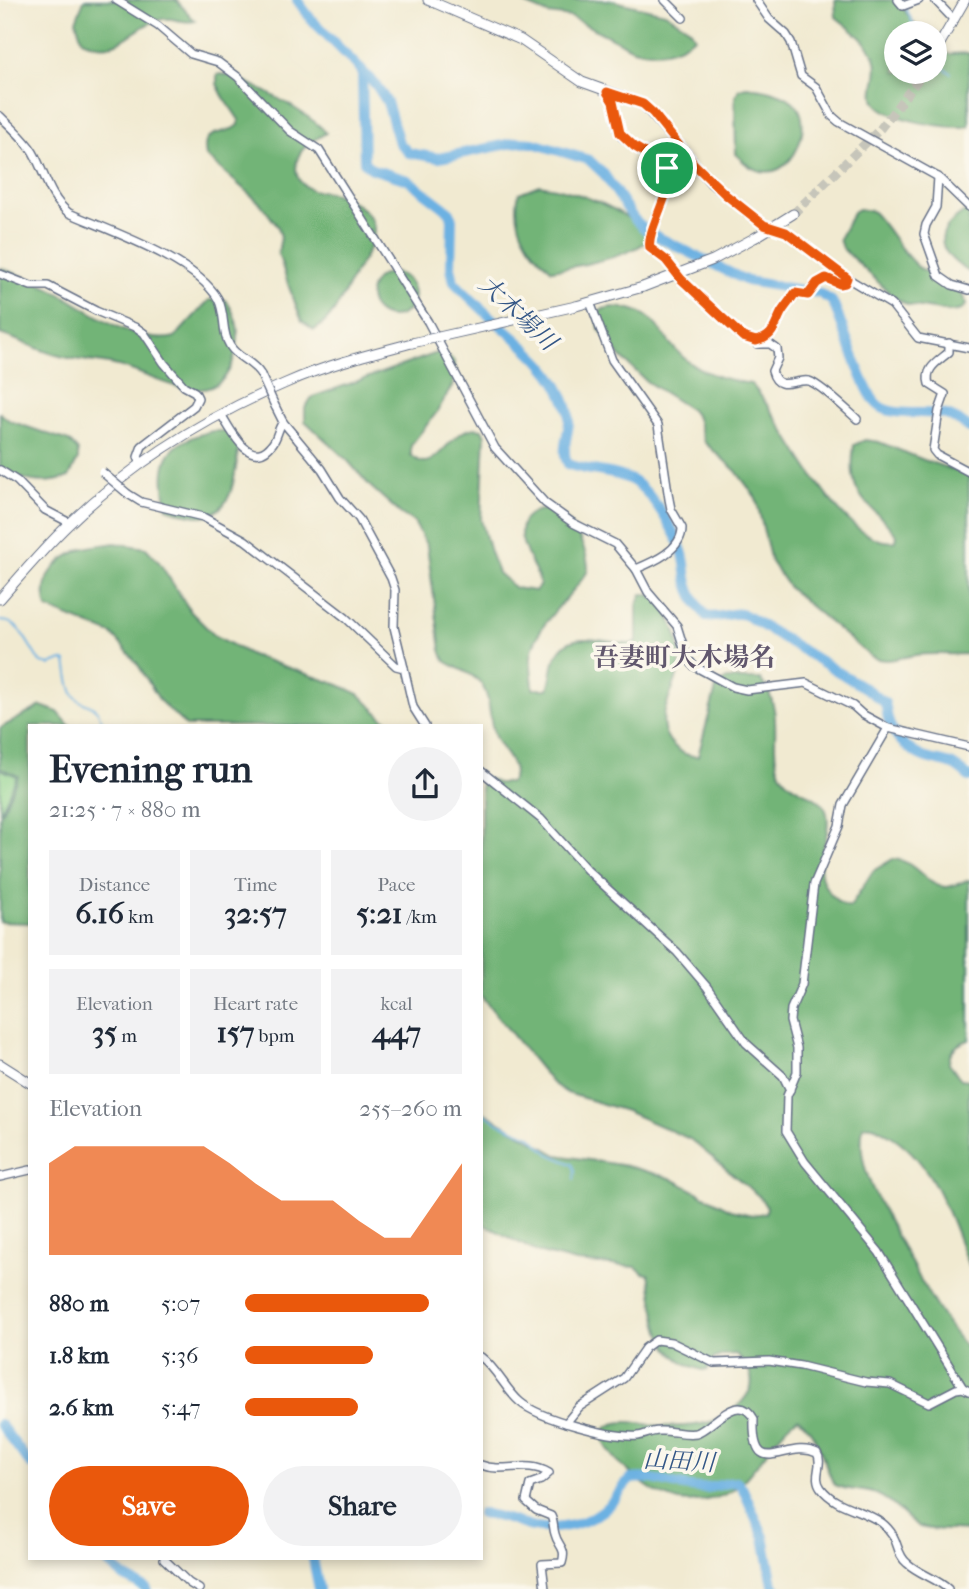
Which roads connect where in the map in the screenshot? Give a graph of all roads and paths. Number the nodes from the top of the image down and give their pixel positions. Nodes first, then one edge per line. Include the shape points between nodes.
1 (116, 0) edge
2 (428, 0) edge
3 (664, 0) edge
4 (755, 0) edge
5 (898, 0) edge
6 (919, 0) edge
7 (935, 0) edge
8 (965, 0) edge
9 (683, 18) dead end
10 (954, 20) junction
11 (947, 32) edge
12 (607, 92) junction
13 (0, 116) edge
14 (938, 177) junction
15 (969, 207) edge
16 (793, 214) tunnel mouth
17 (774, 228) junction
18 (0, 274) edge
19 (847, 278) junction
20 (969, 289) edge
21 (590, 302) junction
22 (750, 341) junction
23 (949, 343) junction
24 (969, 348) edge
25 (221, 414) junction
26 (857, 419) dead end
27 (283, 422) junction
28 (141, 464) junction
29 (0, 470) edge
30 (103, 472) dead end
31 (969, 472) edge
32 (70, 523) junction
33 (636, 569) junction
34 (0, 599) edge
35 (404, 668) junction
36 (424, 724) edge
37 (892, 729) junction
38 (969, 747) edge
39 (483, 773) edge
40 (0, 1064) edge
41 (28, 1082) edge
42 (790, 1090) junction
43 (28, 1170) edge
44 (0, 1177) edge
45 (483, 1359) edge
46 (966, 1390) edge
47 (566, 1423) junction
48 (483, 1466) edge
49 (165, 1560) edge
50 (199, 1589) edge
51 (545, 1589) edge
52 (948, 1589) edge

1 - 33 street via 191,54 218,62 290,131 318,150 428,322 495,448 545,503 615,544
2 - 12 street via 521,40 582,82
3 - 9 street
4 - 14 street via 786,34 801,76 816,88 839,122
5 - 6 street via 903,6
7 - 10 street
8 - 10 street
10 - 11 street
12 - 17 street via 643,104 711,183
12 - 22 street via 620,133 670,171 648,241 650,248
13 - 27 street, bridge via 29,146 62,208 181,265 206,284 221,305 231,349 261,375
14 - 15 street
14 - 20 street via 936,207 924,234 939,276
16 - 17 street
17 - 19 street
17 - 21 street, bridge via 713,260
18 - 28 street via 30,286 48,286 137,328 184,386 195,392 194,406 142,446
19 - 22 street via 843,284 826,278 810,292 795,293 773,333
19 - 23 street via 892,305 918,338
21 - 25 street, bridge via 412,343 321,370
21 - 33 street via 612,360 658,425 668,499 682,528 678,541 656,561
22 - 26 street via 777,348 772,375 779,382 811,382
23 - 24 street
23 - 31 street via 949,352 932,366 927,377 929,384 945,394 935,453
25 - 27 street via 240,445 252,452 266,450
25 - 28 street
27 - 35 street via 359,519 391,578 394,627
28 - 32 street
29 - 32 street via 45,510
30 - 35 street, bridge via 141,502 202,517 245,540
32 - 34 street
33 - 37 street via 648,592 677,626 694,666 747,690 806,683
35 - 36 street via 413,706
37 - 38 street
37 - 42 street via 843,805 814,884 802,984 791,1009 797,1072
39 - 42 street via 541,819 596,878 677,952 746,1043 783,1076
40 - 41 street
42 - 46 street via 785,1121 792,1144 879,1252
43 - 44 street
45 - 47 street via 523,1404
46 - 47 street via 956,1389 929,1403 890,1384 769,1361 714,1363 671,1342 656,1340 624,1378 579,1407
47 - 52 street via 618,1435 692,1433 732,1409 741,1409 753,1416 756,1448 774,1455 802,1449 817,1453 817,1483 822,1490 884,1524 897,1539 905,1561
48 - 51 street via 533,1465 549,1473 530,1484 526,1501 551,1516 556,1539 563,1546 562,1563 542,1564
49 - 50 street

